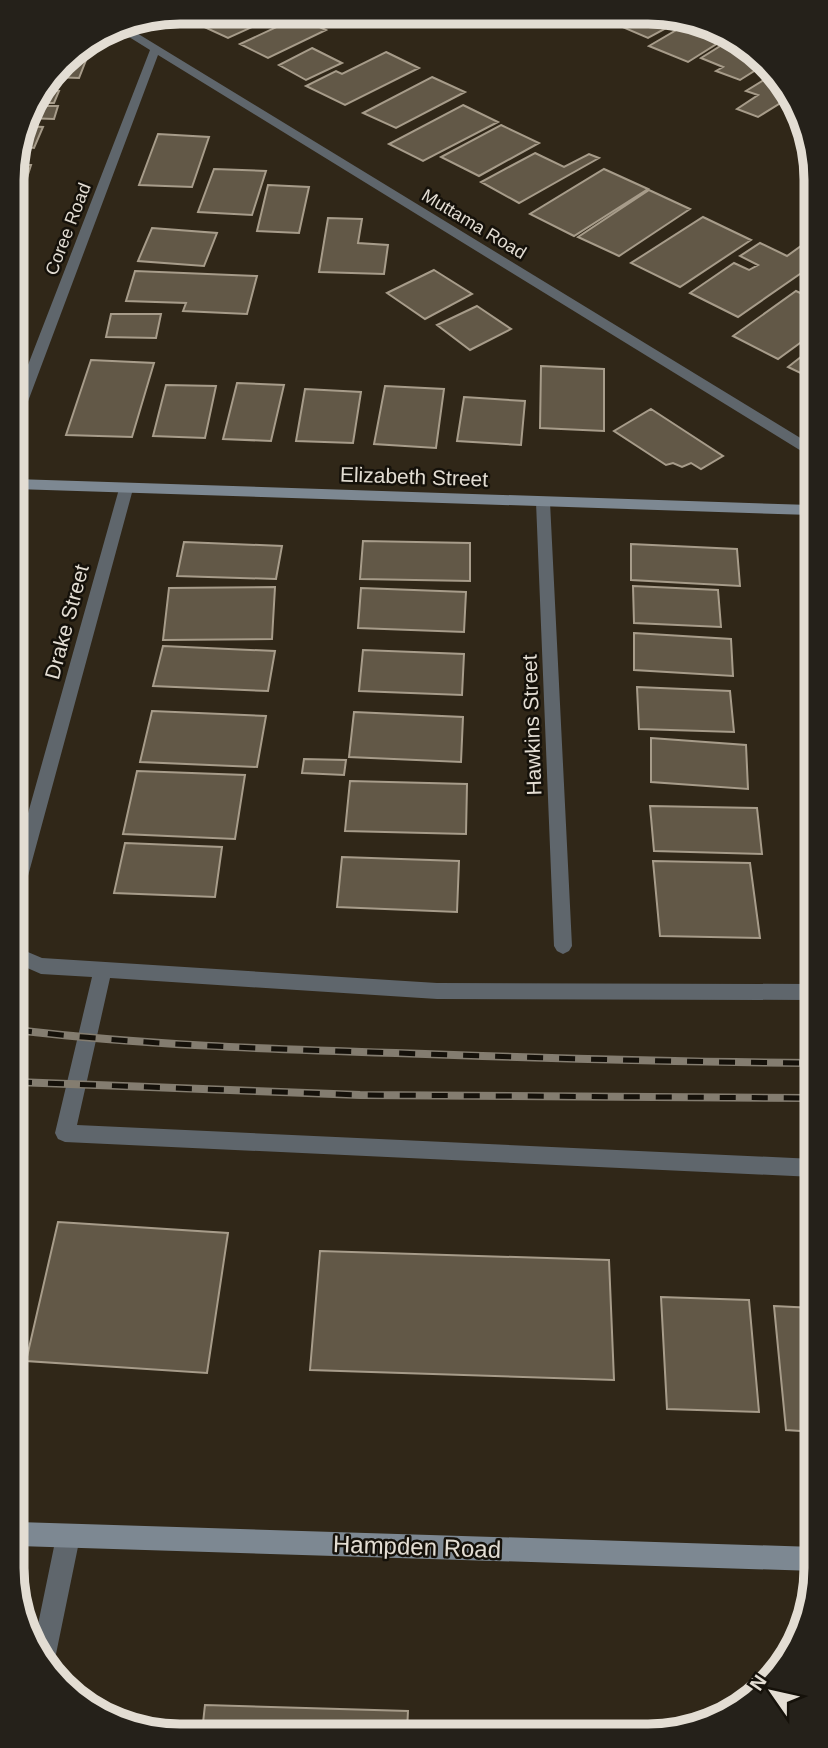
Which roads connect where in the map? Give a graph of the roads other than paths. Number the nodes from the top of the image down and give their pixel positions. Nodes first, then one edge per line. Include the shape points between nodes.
1 (129, 33) edge
2 (155, 50) junction
3 (25, 394) edge
4 (804, 447) edge
5 (25, 484) edge
6 (126, 489) junction
7 (543, 502) junction
8 (804, 510) edge
9 (25, 856) edge
10 (563, 946) dead end
11 (24, 959) edge
12 (103, 968) junction
13 (803, 992) edge
14 (803, 1167) edge
15 (24, 1534) edge
16 (68, 1537) junction
17 (803, 1559) edge
18 (45, 1647) edge

1 - 2 street, Muttama Road
2 - 3 street, Coree Road
2 - 4 street, Muttama Road
5 - 6 street, Elizabeth Street
6 - 7 street, Elizabeth Street
6 - 9 street, Drake Street
7 - 8 street, Elizabeth Street
7 - 10 street, Hawkins Street
11 - 12 street via 41,966
12 - 13 street via 437,991
12 - 14 street via 65,1133
15 - 16 street, Hampden Road
16 - 17 street, Hampden Road
16 - 18 street

